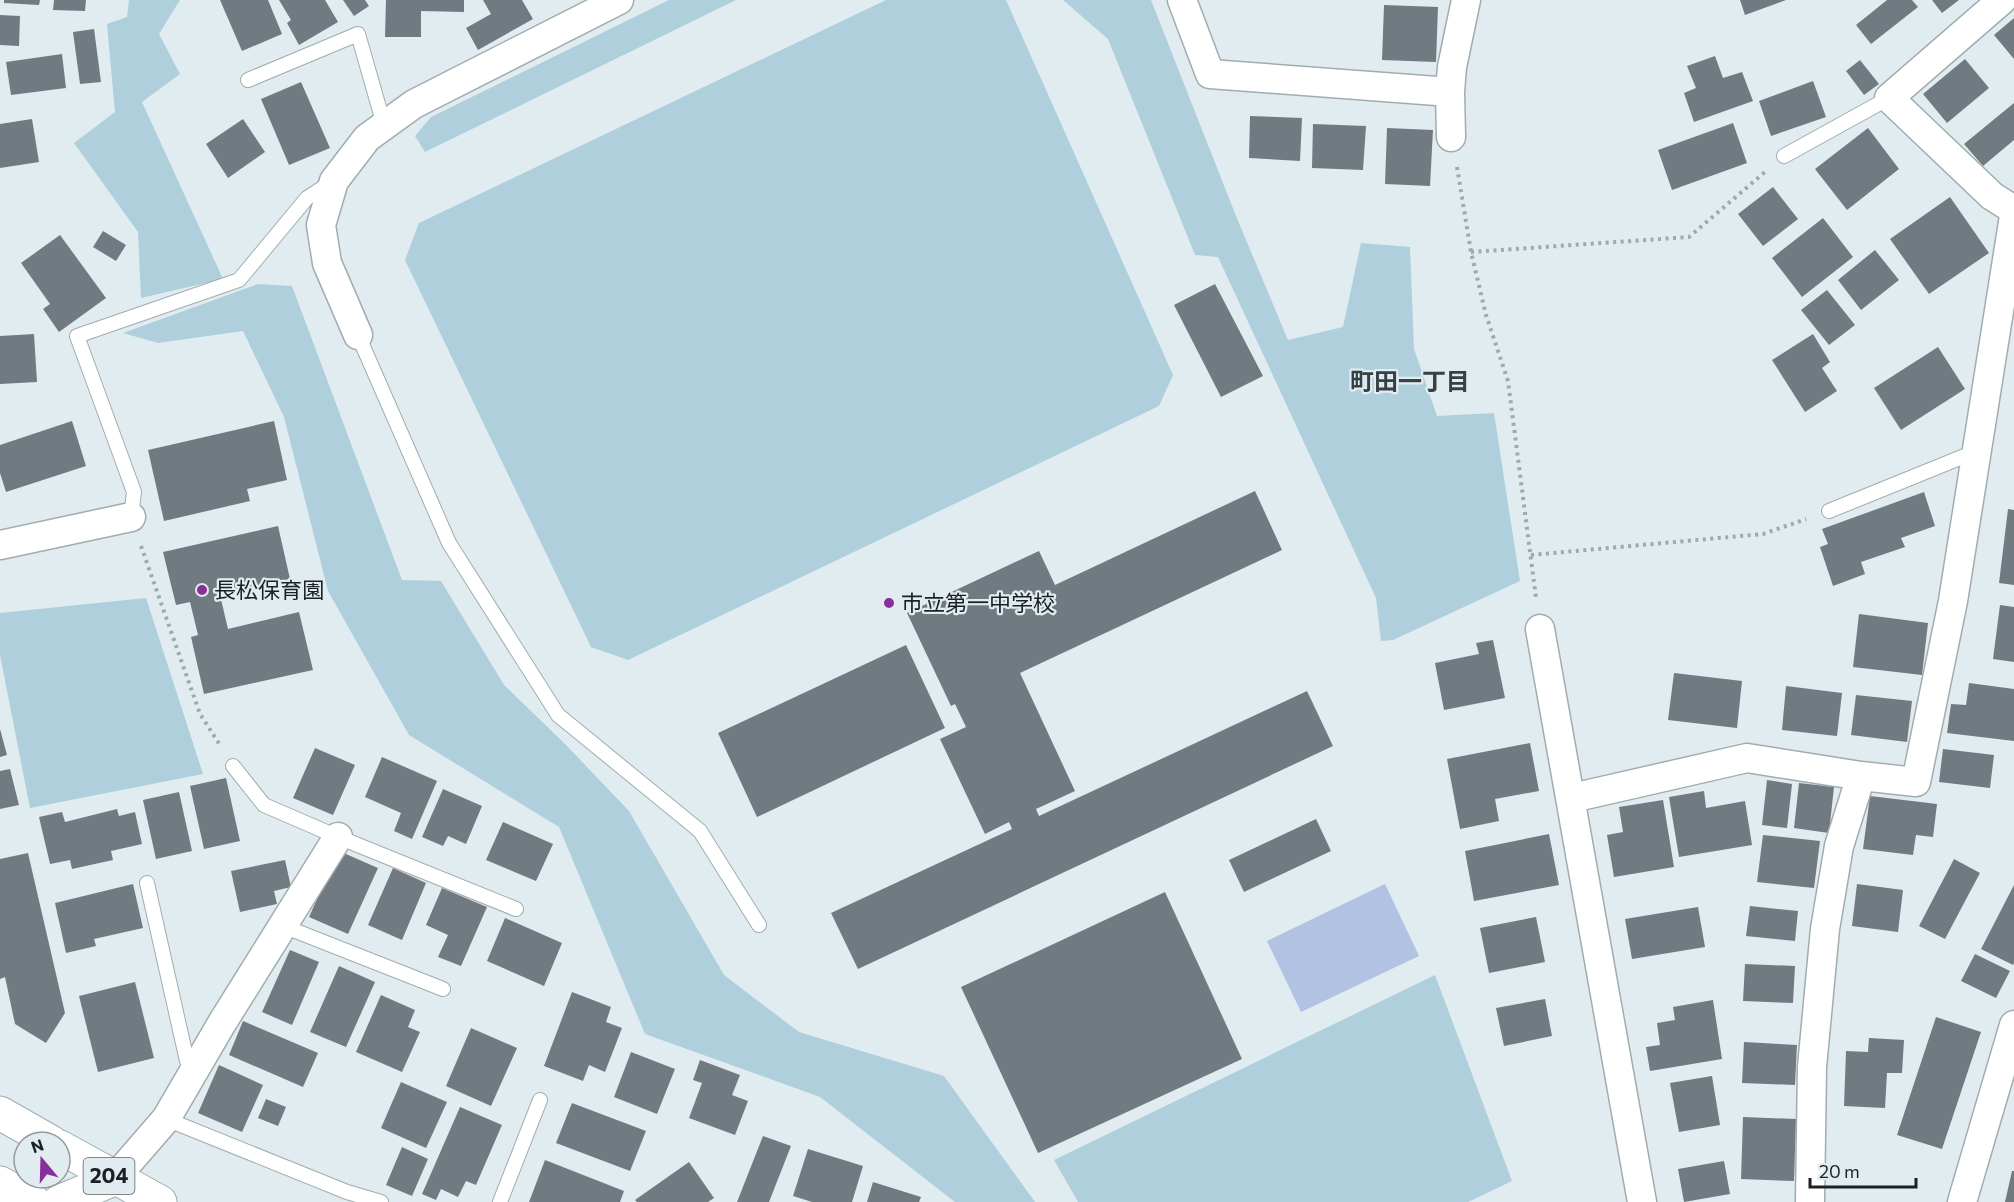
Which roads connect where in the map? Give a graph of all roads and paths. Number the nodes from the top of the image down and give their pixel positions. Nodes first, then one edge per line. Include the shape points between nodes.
1 (619, 0) edge
2 (1182, 0) edge
3 (1466, 0) edge
4 (2002, 0) edge
5 (248, 80) dead end
6 (1450, 92) junction
7 (1889, 98) junction
8 (384, 125) junction
9 (1451, 136) joint
10 (1784, 156) joint
11 (334, 180) junction
12 (2014, 210) edge
13 (2014, 216) edge
14 (1471, 252) junction
15 (358, 335) joint
16 (1977, 451) junction
17 (1829, 511) joint
18 (131, 517) junction
19 (0, 545) edge
20 (1531, 555) junction
21 (1540, 629) joint
22 (232, 766) joint
23 (1861, 776) junction
24 (1572, 798) junction
25 (338, 837) junction
26 (147, 883) dead end
27 (516, 909) dead end
28 (759, 925) dead end
29 (283, 927) junction
30 (443, 989) dead end
31 (2014, 1025) edge
32 (195, 1069) junction
33 (540, 1100) dead end
34 (0, 1113) edge
35 (166, 1119) junction
36 (30, 1130) edge
37 (72, 1154) edge
38 (114, 1179) junction
39 (0, 1183) edge
40 (34, 1202) edge
41 (59, 1202) edge
42 (159, 1202) edge
43 (381, 1202) edge
44 (500, 1202) edge
45 (1642, 1202) edge
46 (1810, 1202) edge
47 (1962, 1202) edge

1 - 8 street via 414,104
2 - 6 street via 1210,74
3 - 6 street
4 - 7 street
5 - 8 lane via 358,34
6 - 9 street
7 - 10 lane
7 - 12 street via 1992,196
8 - 11 street via 367,138
9 - 14 path
10 - 14 path via 1689,237
11 - 15 street via 321,225 327,263
11 - 18 lane via 307,198 239,280 77,336 134,492
13 - 16 street
14 - 20 path via 1508,381
15 - 28 lane via 449,543 558,716 700,831
16 - 17 lane
16 - 23 street via 1953,601 1916,782
17 - 20 path via 1763,534
18 - 19 street
18 - 22 path via 200,714
20 - 21 path
21 - 24 street
22 - 25 lane via 264,804
23 - 24 street via 1747,758
23 - 46 street via 1839,846 1825,929 1812,1067
24 - 45 street
25 - 27 lane
25 - 29 street
26 - 32 lane via 187,1061
29 - 30 lane
29 - 32 street
31 - 47 street
32 - 35 street
33 - 44 lane
34 - 36 main road
35 - 38 street
35 - 43 lane
37 - 38 main road, 204
38 - 41 main road
38 - 42 main road, 204
39 - 40 main road

